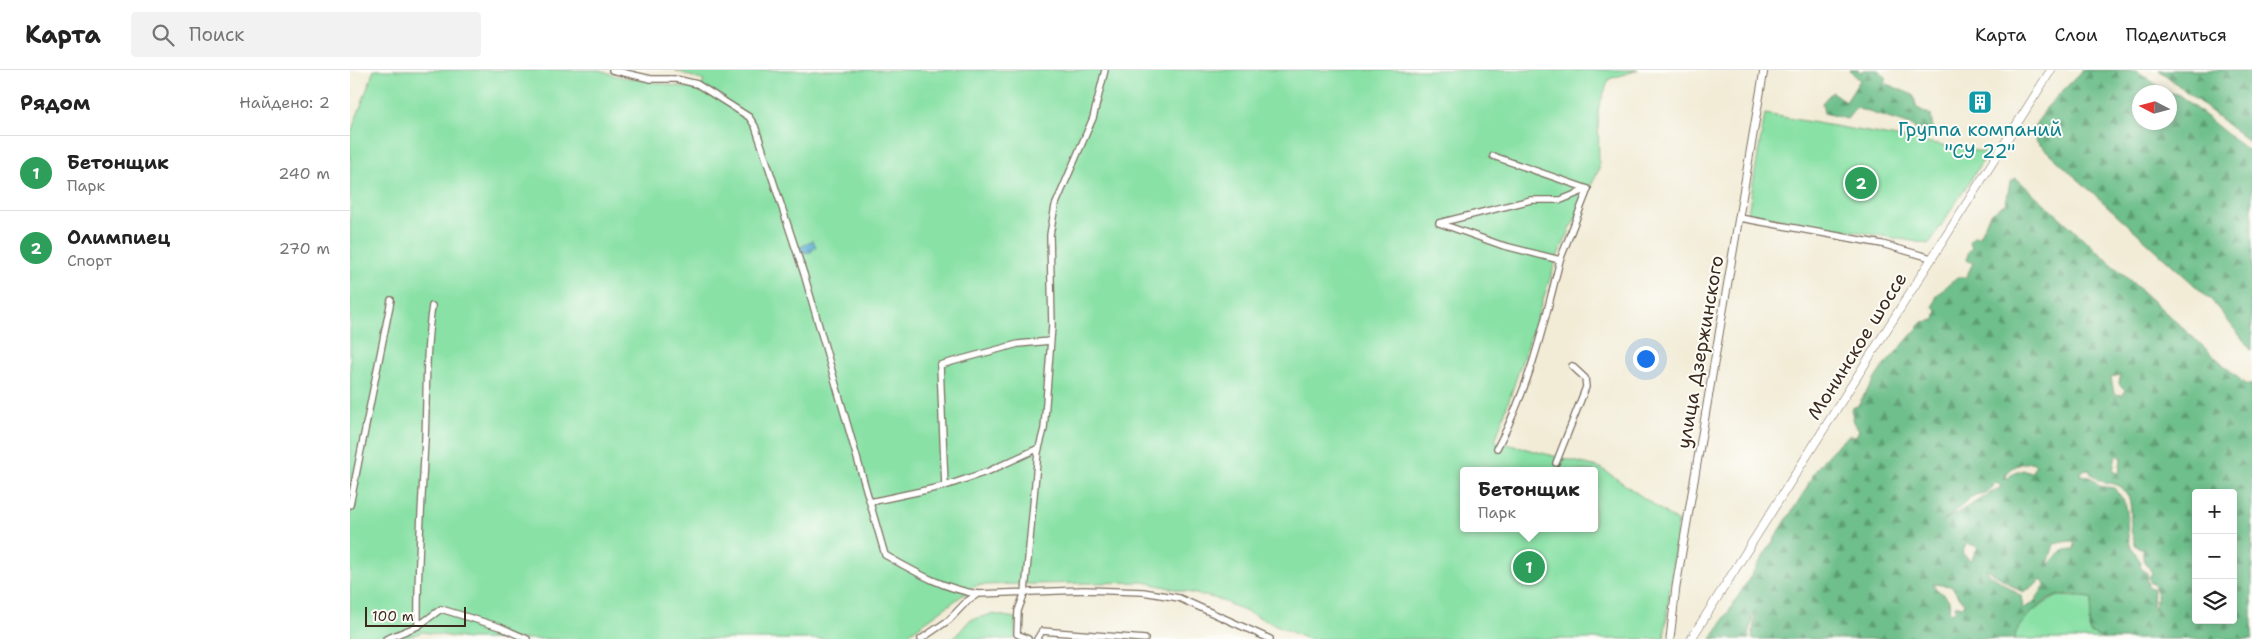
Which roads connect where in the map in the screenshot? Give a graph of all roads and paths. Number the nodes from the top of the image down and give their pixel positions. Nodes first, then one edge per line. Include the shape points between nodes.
1 (612, 70) edge
2 (1105, 70) edge
3 (1764, 70) edge
4 (2051, 70) edge
5 (1493, 156) dead end
6 (1588, 190) junction
7 (1740, 218) junction
8 (1931, 258) junction
9 (1560, 260) junction
10 (391, 300) dead end
11 (432, 306) dead end
12 (1050, 341) junction
13 (1572, 366) dead end
14 (1039, 448) junction
15 (1497, 448) dead end
16 (1556, 462) dead end
17 (945, 486) junction
18 (870, 502) junction
19 (350, 505) edge
20 (1025, 592) junction
21 (978, 594) junction
22 (418, 626) junction
23 (1017, 637) edge
24 (1671, 637) edge
25 (386, 639) edge
26 (527, 639) edge
27 (921, 639) edge
28 (1028, 639) edge
29 (1037, 639) edge
30 (1145, 639) edge
31 (1270, 639) edge
32 (1691, 639) edge

1 - 18 street via 651,79 676,79 697,84 749,117 755,126 804,274
2 - 12 street via 1093,118 1051,219
3 - 7 street, улица Дзержинского
4 - 8 main road, Монинское шоссе
5 - 6 street
6 - 9 street
6 - 9 street via 1561,200 1531,200 1439,223 1501,245
7 - 8 street via 1882,244
7 - 24 street, улица Дзержинского via 1676,587
8 - 32 main road, Монинское шоссе
9 - 15 street via 1540,343 1514,417
10 - 19 street
11 - 22 street via 427,340
12 - 14 street via 1044,429
12 - 17 street via 1018,344 940,365
13 - 16 street via 1585,378 1586,387
14 - 17 street via 989,471
14 - 20 street
17 - 18 street
18 - 21 street via 885,556 933,581
20 - 21 street
20 - 23 street via 1018,611
20 - 31 street via 1143,592 1178,598
21 - 27 street
22 - 25 street
22 - 26 street via 441,609
23 - 28 street
29 - 30 street via 1042,631

